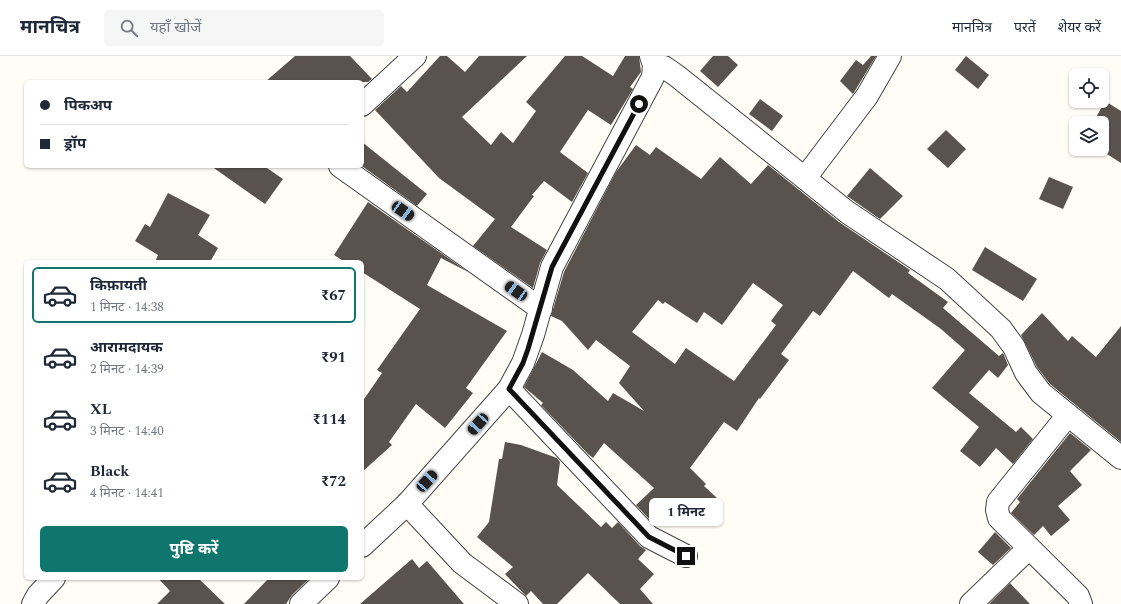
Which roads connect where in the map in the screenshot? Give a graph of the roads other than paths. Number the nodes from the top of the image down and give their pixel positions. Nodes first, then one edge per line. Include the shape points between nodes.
1 (415, 56) edge
2 (890, 56) edge
3 (653, 61) edge
4 (364, 103) edge
5 (343, 168) edge
6 (805, 178) junction
7 (541, 309) junction
8 (509, 389) junction
9 (1068, 415) junction
10 (1121, 458) edge
11 (407, 504) junction
12 (364, 544) edge
13 (1029, 548) junction
14 (686, 556) dead end
15 (52, 580) edge
16 (326, 580) edge
17 (33, 604) edge
18 (301, 604) edge
19 (517, 604) edge
20 (971, 604) edge
21 (1081, 604) edge

1 - 4 street
2 - 6 street via 867,96
3 - 6 street via 677,76
3 - 7 street via 653,77 552,267
5 - 7 street
6 - 9 street via 847,212 947,279 981,309 1014,347 1026,373 1041,393
7 - 8 street via 523,363
8 - 11 street
8 - 14 street via 649,537
9 - 10 street
9 - 13 street via 998,502 999,518
11 - 12 street
11 - 19 street via 462,563
13 - 20 street
13 - 21 street via 1078,596
15 - 17 street
16 - 18 street

